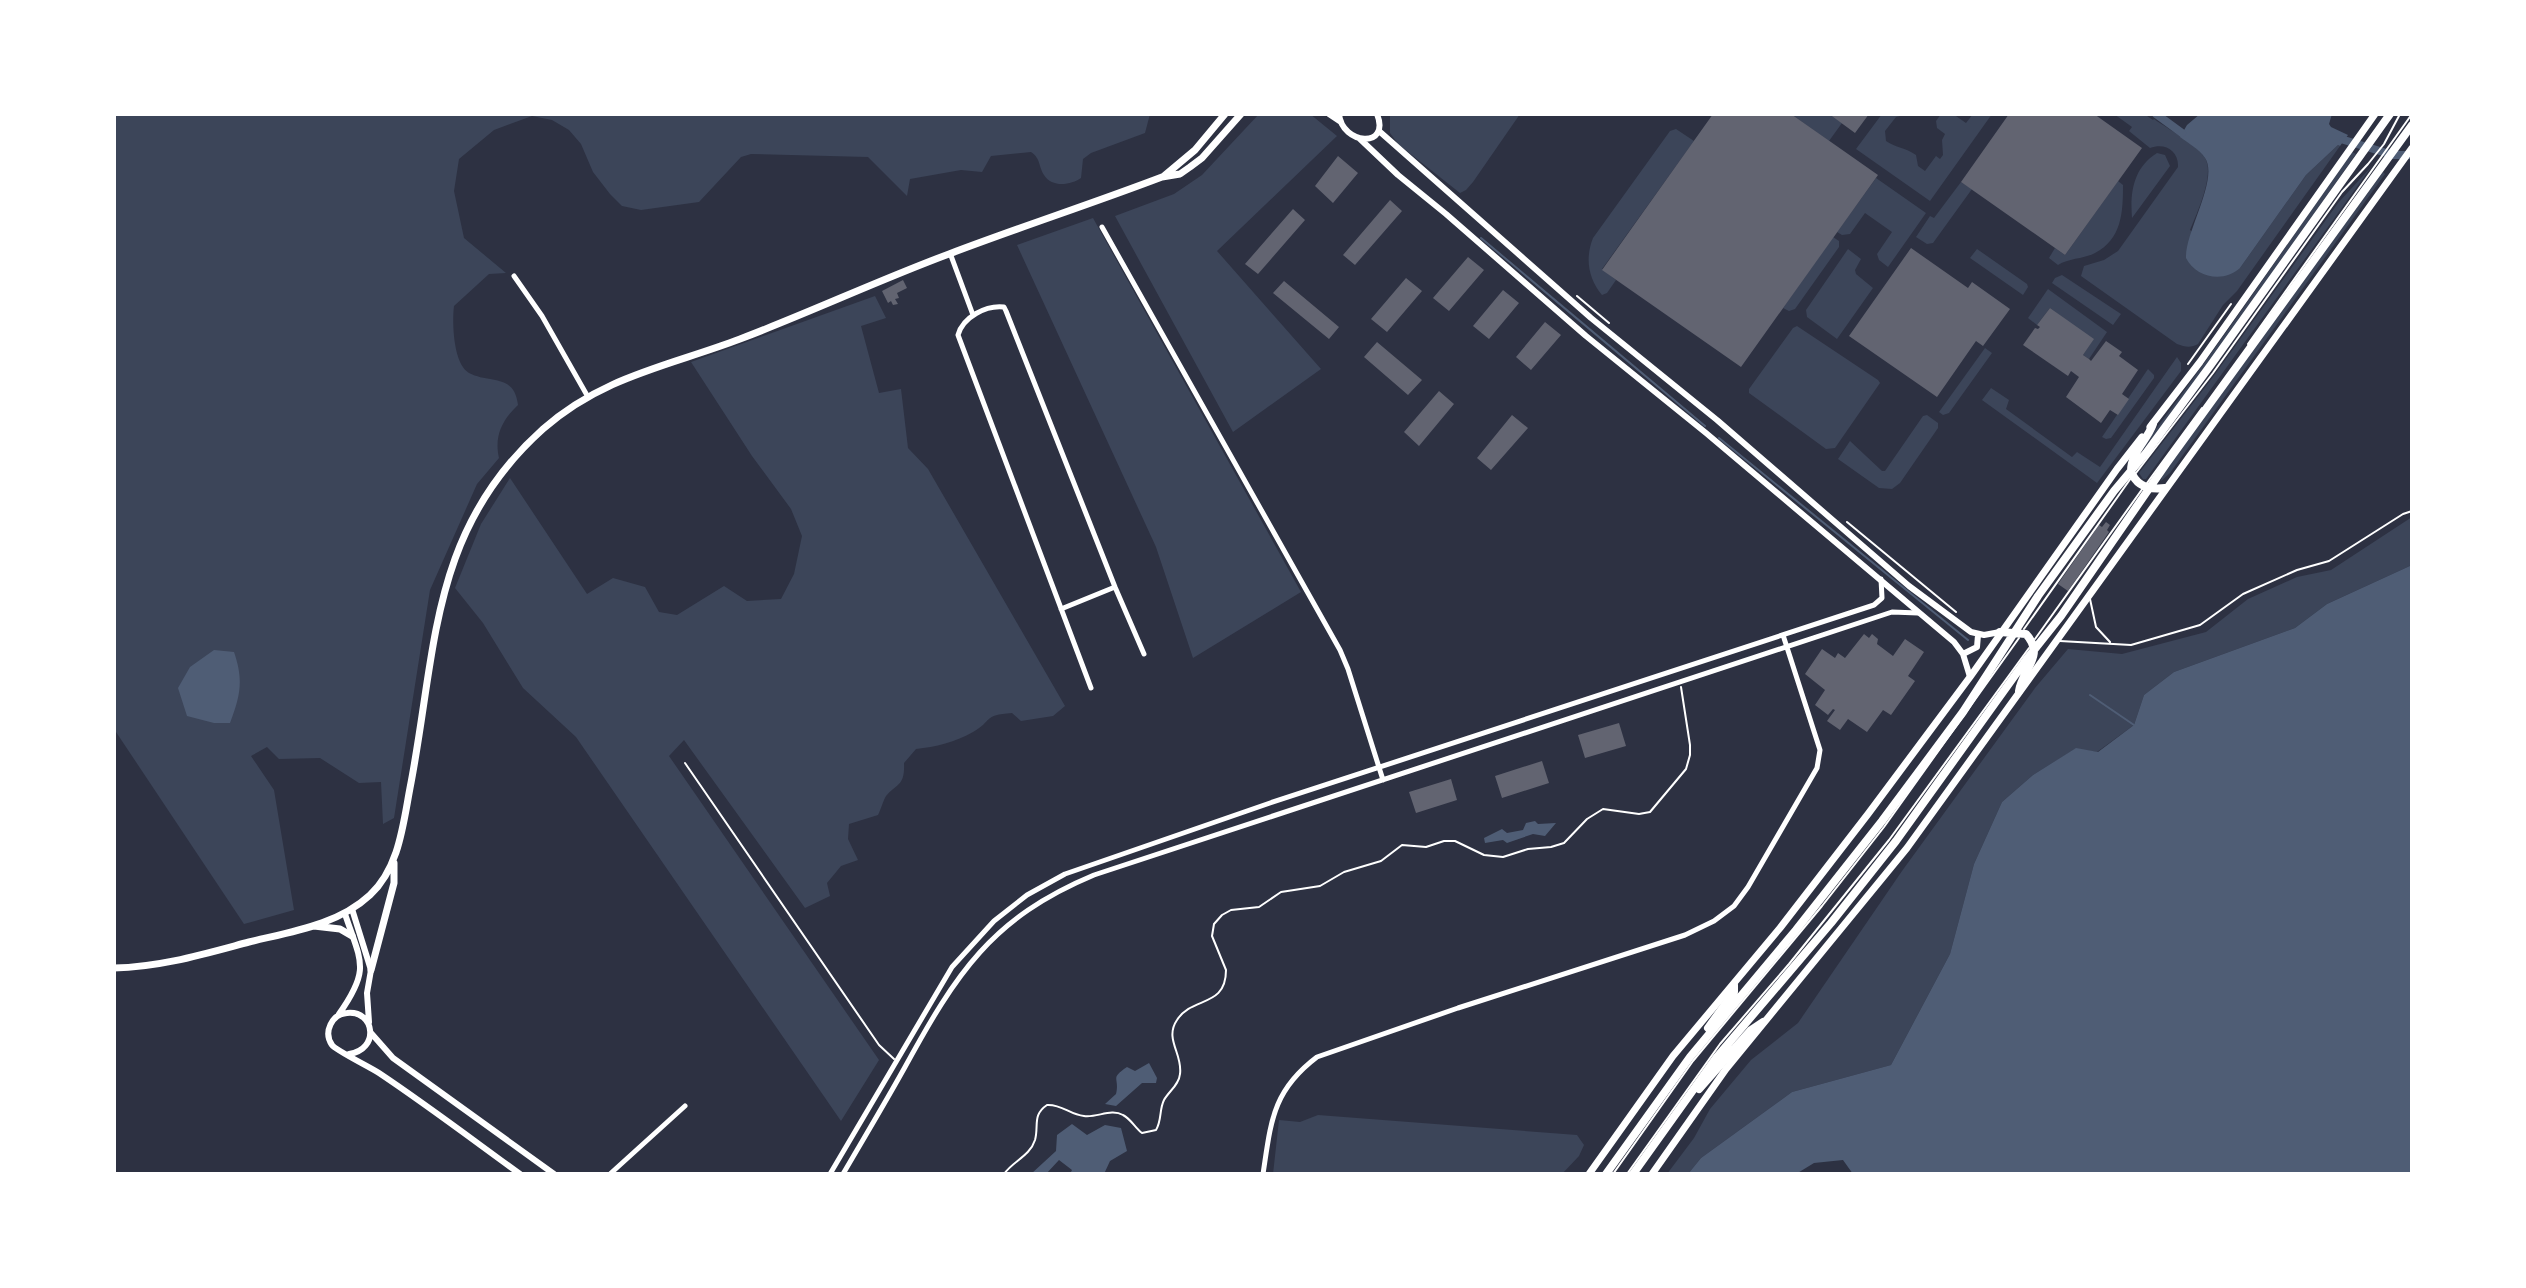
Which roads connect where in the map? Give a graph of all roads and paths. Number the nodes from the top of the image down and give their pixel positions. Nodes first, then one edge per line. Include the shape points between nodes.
1 (1225, 114) edge
2 (1329, 114) edge
3 (2375, 114) edge
4 (2390, 114) edge
5 (2400, 114) edge
6 (2412, 114) edge
7 (1240, 115) edge
8 (1378, 115) edge
9 (1340, 118) edge
10 (2412, 125) edge
11 (1379, 131) junction
12 (1359, 138) junction
13 (2412, 148) edge
14 (1162, 177) junction
15 (1102, 227) dead end
16 (950, 253) junction
17 (514, 276) dead end
18 (2237, 296) dead end
19 (1579, 297) dead end
20 (973, 315) junction
21 (1615, 328) dead end
22 (2188, 365) dead end
23 (588, 397) junction
24 (2153, 424) junction
25 (2132, 474) junction
26 (2147, 488) junction
27 (2165, 488) junction
28 (2412, 511) edge
29 (1840, 517) dead end
30 (1881, 579) junction
31 (1115, 587) junction
32 (2090, 592) junction
33 (1061, 609) junction
34 (1918, 613) junction
35 (1962, 617) dead end
36 (2000, 632) junction
37 (2018, 632) junction
38 (1783, 635) junction
39 (1978, 635) junction
40 (2055, 642) junction
41 (2111, 643) junction
42 (2034, 646) junction
43 (1787, 647) junction
44 (1144, 654) dead end
45 (1963, 654) junction
46 (1970, 677) junction
47 (1649, 678) junction
48 (1680, 682) junction
49 (1091, 688) dead end
50 (1654, 691) junction
51 (2019, 691) junction
52 (1589, 698) junction
53 (1571, 703) junction
54 (1592, 711) junction
55 (1575, 716) junction
56 (685, 763) dead end
57 (1379, 767) junction
58 (1383, 780) junction
59 (1161, 840) junction
60 (1146, 845) junction
61 (1165, 852) junction
62 (1149, 857) junction
63 (393, 860) junction
64 (348, 912) junction
65 (312, 925) junction
66 (352, 936) junction
67 (114, 968) edge
68 (371, 970) junction
69 (1734, 985) junction
70 (337, 1016) junction
71 (1763, 1022) junction
72 (370, 1028) junction
73 (349, 1054) junction
74 (896, 1060) junction
75 (905, 1066) junction
76 (1683, 1102) junction
77 (685, 1106) dead end
78 (1629, 1141) junction
79 (520, 1174) edge
80 (554, 1174) edge
81 (610, 1174) edge
82 (830, 1174) edge
83 (843, 1174) edge
84 (1004, 1174) edge
85 (1263, 1174) edge
86 (1589, 1174) edge
87 (1606, 1174) edge
88 (1613, 1174) edge
89 (1627, 1174) edge
90 (1633, 1174) edge
91 (1652, 1174) edge

1 - 14 main road via 1195,150
2 - 9 street
3 - 24 main road
4 - 25 highway
5 - 25 lane via 2384,144 2342,192 2204,385
6 - 26 lane
7 - 14 main road via 1202,158 1180,174
8 - 11 street
9 - 12 street
10 - 26 highway
11 - 12 street via 1370,139
11 - 39 street via 1909,586
12 - 30 street via 1576,328
13 - 27 main road
14 - 16 main road
15 - 57 street via 1340,650
16 - 20 street
16 - 23 main road via 738,340 624,378
17 - 23 street
18 - 22 path
19 - 21 path
20 - 31 street via 1004,307
20 - 33 street via 958,335
23 - 63 main road via 525,445 465,531 441,601 422,730
24 - 25 highway via 2133,457
24 - 36 main road
25 - 26 highway
25 - 37 highway via 2114,491
26 - 27 highway
26 - 42 highway via 2070,604
27 - 32 main road
28 - 41 lane via 2329,561 2243,594 2200,625 2137,644
29 - 35 path
30 - 34 street
30 - 38 street via 1882,598 1874,605
31 - 33 street
31 - 44 street
32 - 40 main road
32 - 41 lane via 2096,627
33 - 49 street
34 - 43 street via 1892,612
34 - 45 street
36 - 37 highway
36 - 39 street
36 - 46 main road
37 - 42 highway
37 - 78 highway via 1882,821 1690,1057
37 - 88 lane via 1964,718 1884,827 1693,1061
38 - 43 street
38 - 47 street
39 - 45 street via 1977,647
40 - 41 lane
40 - 51 main road
42 - 51 highway via 2033,663
42 - 76 highway via 1896,841
42 - 89 lane via 1889,840 1720,1044
43 - 48 street
43 - 85 street via 1820,758 1734,906 1685,935 1317,1057 1285,1088 1274,1111
45 - 46 street
46 - 69 main road
47 - 50 street
47 - 52 street
48 - 50 street
48 - 84 path via 1689,762 1650,812 1603,809 1564,843 1503,857 1484,855 1455,841 1402,845 1381,861 1320,886 1281,892 1259,907 1222,915 1212,936 1226,976 1218,995 1177,1020 1172,1035 1181,1073 1162,1105 1156,1130 1142,1133 1123,1114 1085,1117 1047,1105 1037,1117 1034,1143
50 - 54 street
51 - 71 main road via 1907,848
52 - 53 street
52 - 54 street
53 - 55 street
53 - 57 street
54 - 55 street
55 - 58 street
56 - 74 lane via 879,1045
57 - 58 street
57 - 59 street
58 - 61 street
59 - 60 street
59 - 61 street
60 - 62 street via 1152,851
60 - 74 street via 1065,874 994,921 952,967
61 - 62 street
62 - 75 street via 1069,886 1012,921 955,980
63 - 64 main road via 379,886
63 - 68 main road via 394,883
64 - 65 main road
64 - 66 street
64 - 68 street
65 - 66 main road
65 - 67 main road via 157,965
66 - 70 street via 360,980
68 - 72 street
69 - 78 highway
69 - 86 main road via 1673,1056
70 - 72 street via 357,1014
70 - 73 street via 329,1027 330,1041
71 - 76 highway
71 - 91 main road
72 - 73 street via 365,1047
72 - 80 street via 393,1058
73 - 79 street
74 - 75 lane
74 - 82 street
75 - 83 street
76 - 90 highway
77 - 81 street
78 - 87 highway

